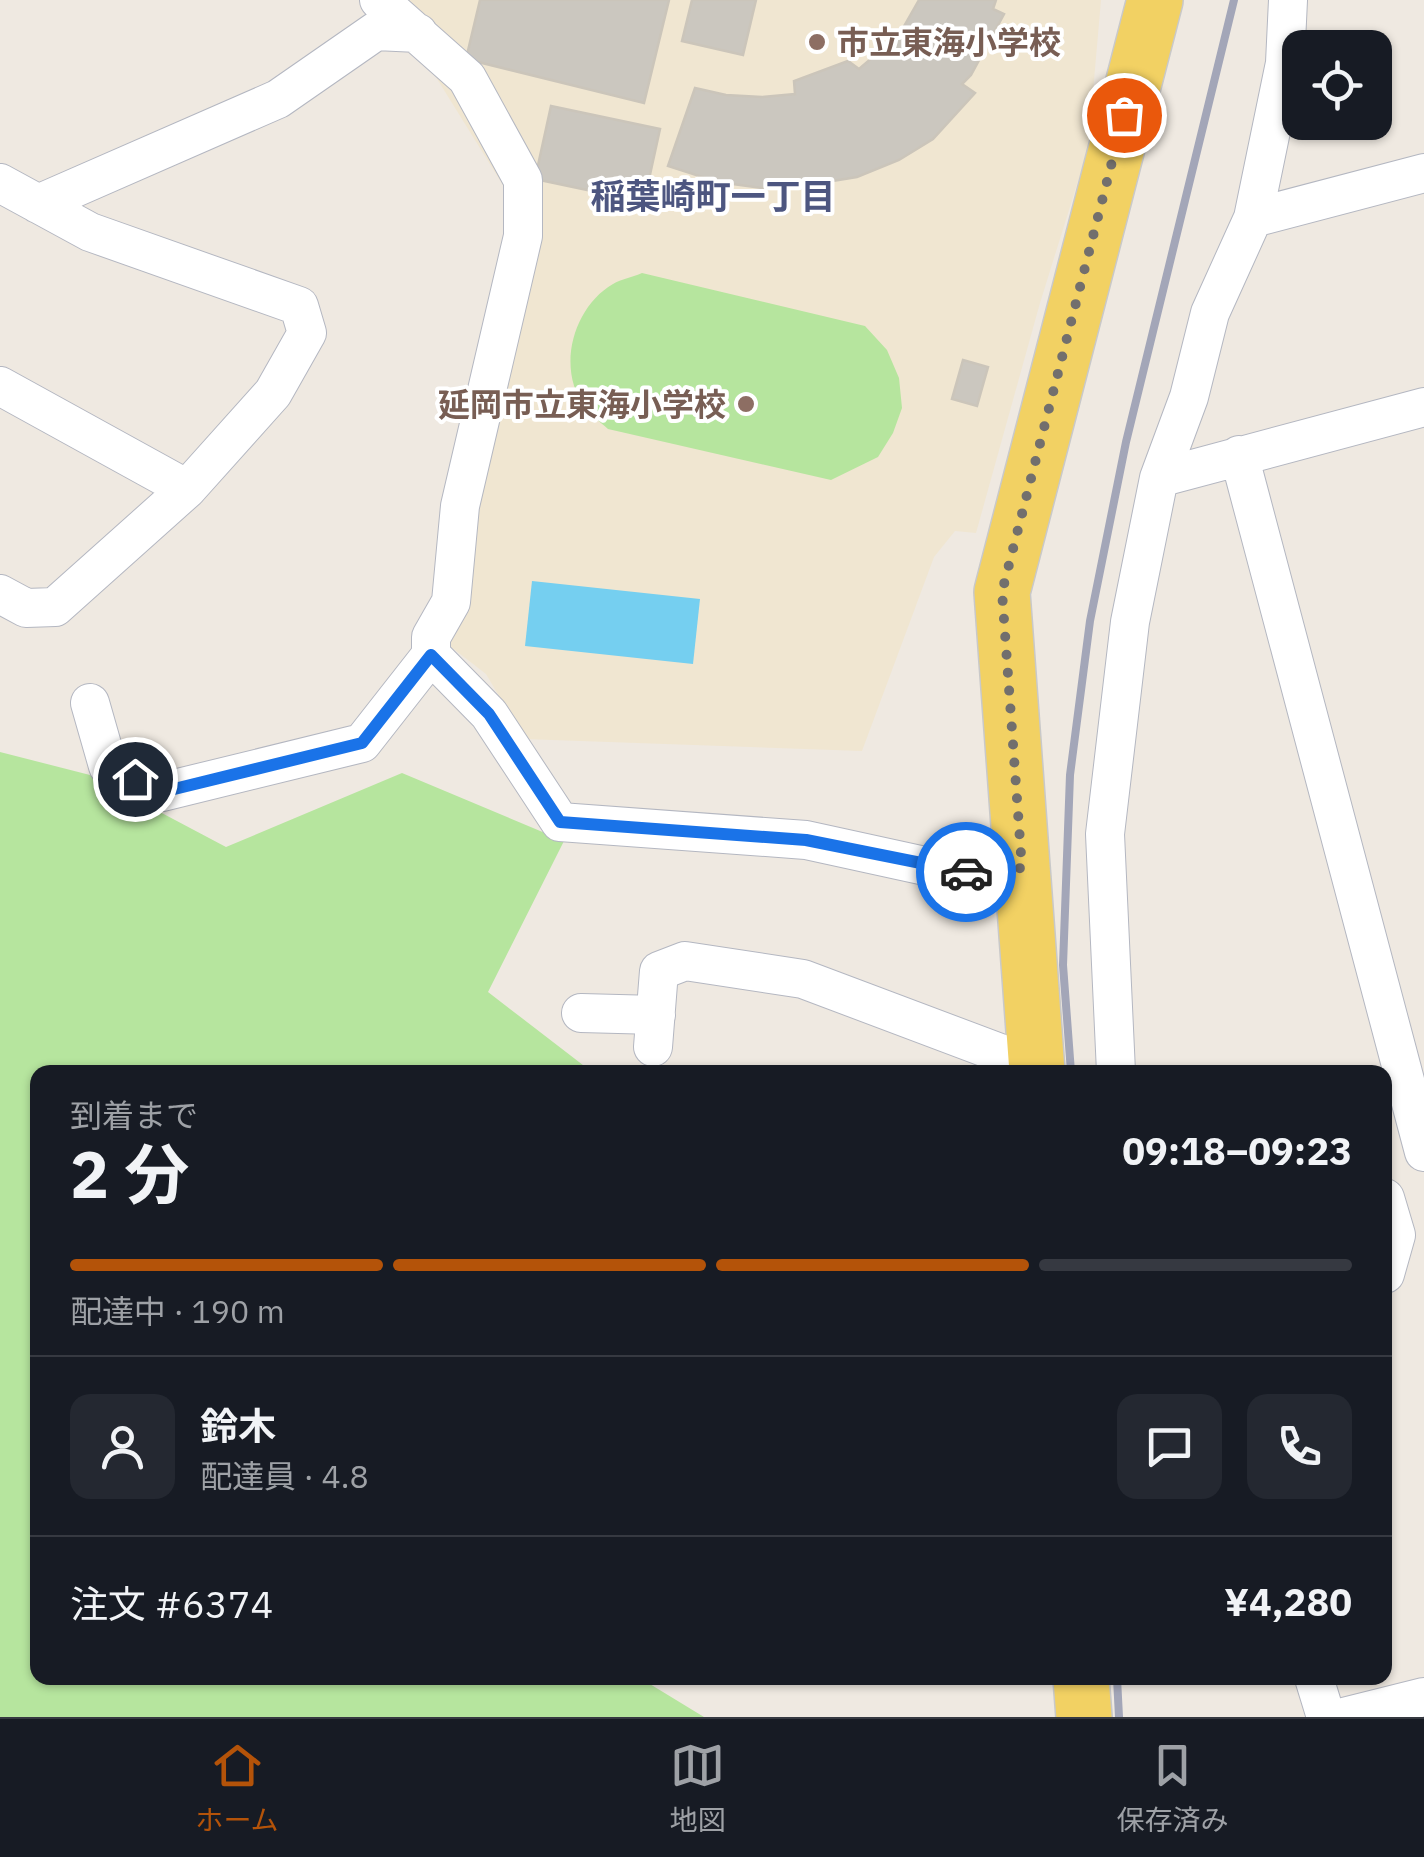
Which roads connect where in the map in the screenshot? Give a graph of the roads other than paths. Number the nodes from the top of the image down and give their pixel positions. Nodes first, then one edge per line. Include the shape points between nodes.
1 (379, 0) edge
2 (1154, 0) edge
3 (1288, 0) edge
4 (418, 33) junction
5 (1424, 172) edge
6 (0, 183) edge
7 (38, 204) junction
8 (1253, 218) junction
9 (0, 386) edge
10 (1424, 407) edge
11 (1240, 455) junction
12 (1159, 478) junction
13 (187, 488) junction
14 (0, 594) edge
15 (431, 655) junction
16 (90, 703) dead end
17 (1022, 868) junction
18 (581, 1012) dead end
19 (1024, 1065) edge
20 (1037, 1065) edge
21 (1116, 1065) edge
22 (1424, 1152) edge
23 (1392, 1222) edge
24 (1392, 1249) edge
25 (1082, 1685) edge
26 (1316, 1685) edge
27 (1424, 1697) edge
28 (1084, 1717) edge
29 (1326, 1717) edge
30 (1344, 1717) edge

1 - 4 street
2 - 17 main road via 1002,592
3 - 8 street via 1285,63
4 - 7 street via 376,31 278,99
4 - 15 street via 466,78 524,192 523,236 460,506 451,602 431,637
5 - 8 street
6 - 7 street
7 - 13 street via 90,232 299,306 308,333 273,393
8 - 12 street via 1210,313
9 - 13 street
10 - 11 street
11 - 12 street
11 - 22 street
12 - 21 street via 1130,622 1105,834
13 - 14 street via 55,606 26,608
15 - 16 street via 362,743 162,792 108,766
15 - 17 street via 489,714 560,822 806,840 958,872
17 - 20 main road
18 - 19 street via 655,1031 659,971 684,961 803,979
23 - 24 street
25 - 28 main road
26 - 29 street
27 - 30 street

